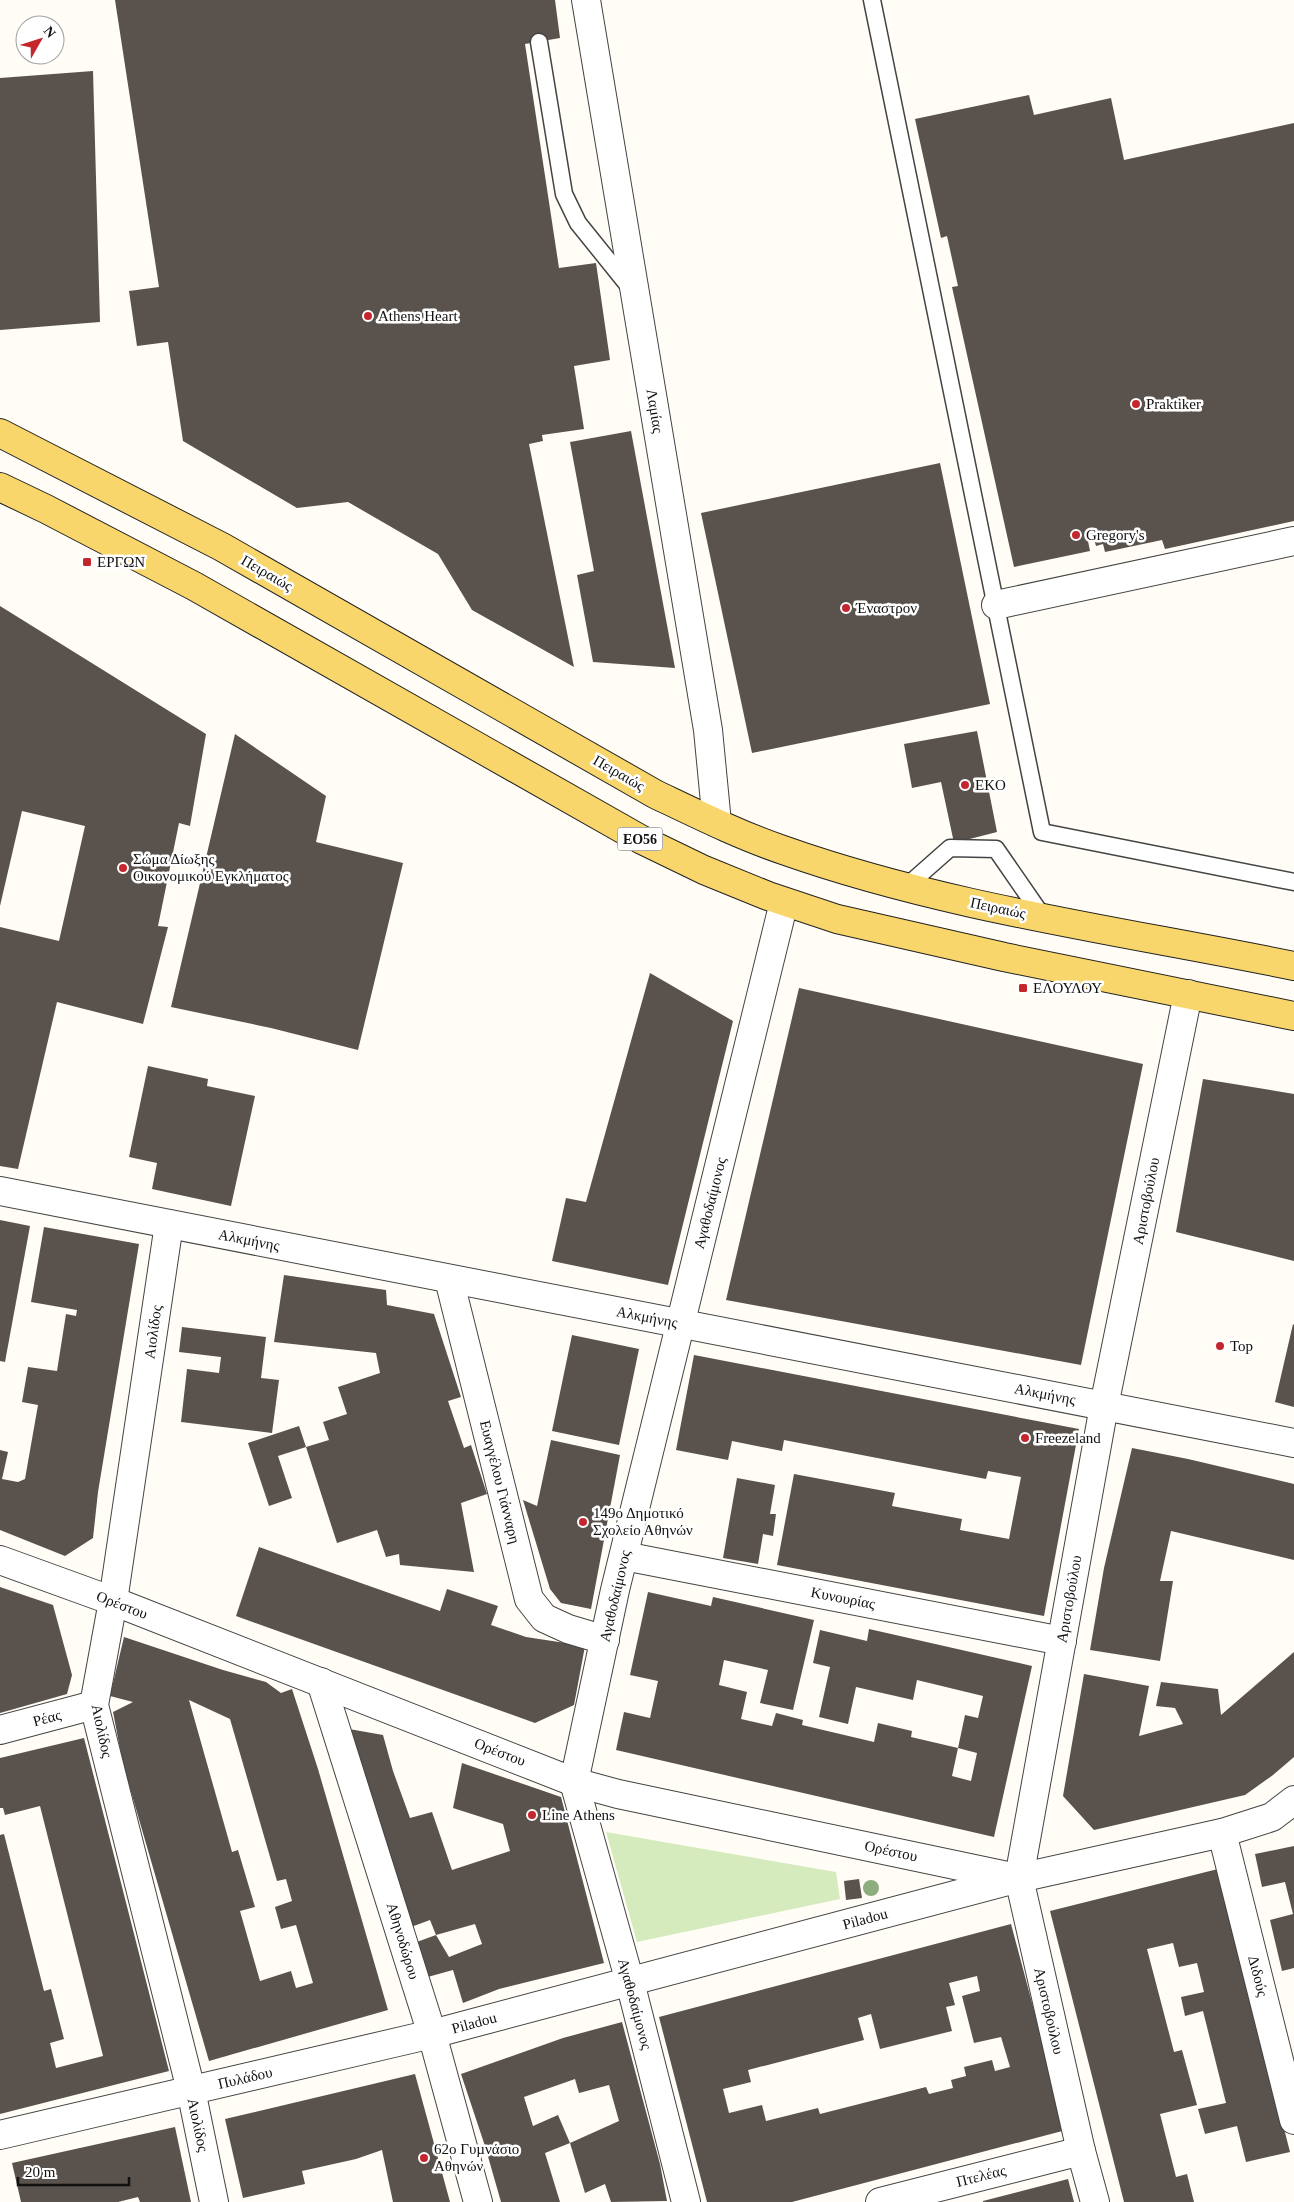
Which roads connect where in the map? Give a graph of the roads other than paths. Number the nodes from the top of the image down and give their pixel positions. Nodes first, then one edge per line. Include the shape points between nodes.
1 (586, 0) edge
2 (872, 0) edge
3 (539, 42) dead end
4 (635, 294) junction
5 (0, 432) edge
6 (0, 487) edge
7 (1294, 541) edge
8 (996, 605) junction
9 (717, 823) junction
10 (1294, 882) edge
11 (907, 886) junction
12 (784, 902) junction
13 (1043, 917) junction
14 (1294, 966) edge
15 (1188, 994) junction
16 (1294, 1016) edge
17 (0, 1191) edge
18 (169, 1224) junction
19 (449, 1279) junction
20 (680, 1323) junction
21 (1104, 1406) junction
22 (1294, 1443) edge
23 (624, 1556) junction
24 (0, 1560) edge
25 (113, 1601) junction
26 (605, 1640) junction
27 (1062, 1641) junction
28 (322, 1682) junction
29 (94, 1704) junction
30 (0, 1730) edge
31 (574, 1782) junction
32 (1294, 1800) edge
33 (1222, 1832) junction
34 (1018, 1878) junction
35 (630, 1982) junction
36 (432, 2034) junction
37 (191, 2090) junction
38 (1294, 2120) edge
39 (0, 2135) edge
40 (1081, 2150) junction
41 (214, 2202) edge
42 (478, 2202) edge
43 (686, 2202) edge
44 (880, 2202) edge
45 (1095, 2202) edge

1 - 4 street, Λαμίας
2 - 8 lane
3 - 4 lane via 564,194 578,223
4 - 9 street, Λαμίας via 708,730
5 - 9 main road, Πειραιώς via 222,547 655,794
6 - 12 main road, ΕΟ56 via 194,586 642,840 704,870
7 - 8 street
8 - 10 lane via 1042,832
9 - 11 main road, Πειραιώς via 790,853
11 - 13 main road, Πειραιώς
11 - 13 lane via 950,848 996,849
12 - 15 main road, ΕΟ56 via 926,940
12 - 20 street, Αγαθοδαίμονος
13 - 14 main road, Πειραιώς
15 - 16 main road, ΕΟ56
15 - 21 street, Αριστοβούλου
17 - 18 street, Αλκμήνης
18 - 19 street, Αλκμήνης
18 - 25 street, Αιολίδος
19 - 20 street, Αλκμήνης
19 - 26 street, Ευαγγέλου Γιάνναρη via 529,1599 544,1618
20 - 21 street, Αλκμήνης
20 - 23 street, Αγαθοδαίμονος
21 - 22 street, Αλκμήνης
21 - 27 street, Αριστοβούλου
23 - 26 street, Αγαθοδαίμονος
23 - 27 street, Κυνουρίας
24 - 25 street, Ορέστου
25 - 28 street, Ορέστου
25 - 29 street, Αιολίδος
26 - 31 street, Αγαθοδαίμονος
27 - 34 street, Αριστοβούλου
28 - 31 street, Ορέστου
28 - 36 street, Αθηνοδώρου
29 - 30 street, Ρέας
29 - 37 street, Αιολίδος
31 - 34 street, Ορέστου
31 - 35 street, Αγαθοδαίμονος
32 - 33 street, Piladou via 1272,1817
33 - 34 street, Piladou
33 - 38 street, Διδούς
34 - 35 street, Piladou
34 - 40 street, Αριστοβούλου
35 - 36 street, Piladou
35 - 43 street, Αγαθοδαίμονος
36 - 37 street, Πυλάδου
36 - 42 street, Αθηνοδώρου
37 - 39 street, Πυλάδου
37 - 41 street, Αιολίδος
40 - 44 street, Πτελέας
40 - 45 street, Αριστοβούλου

